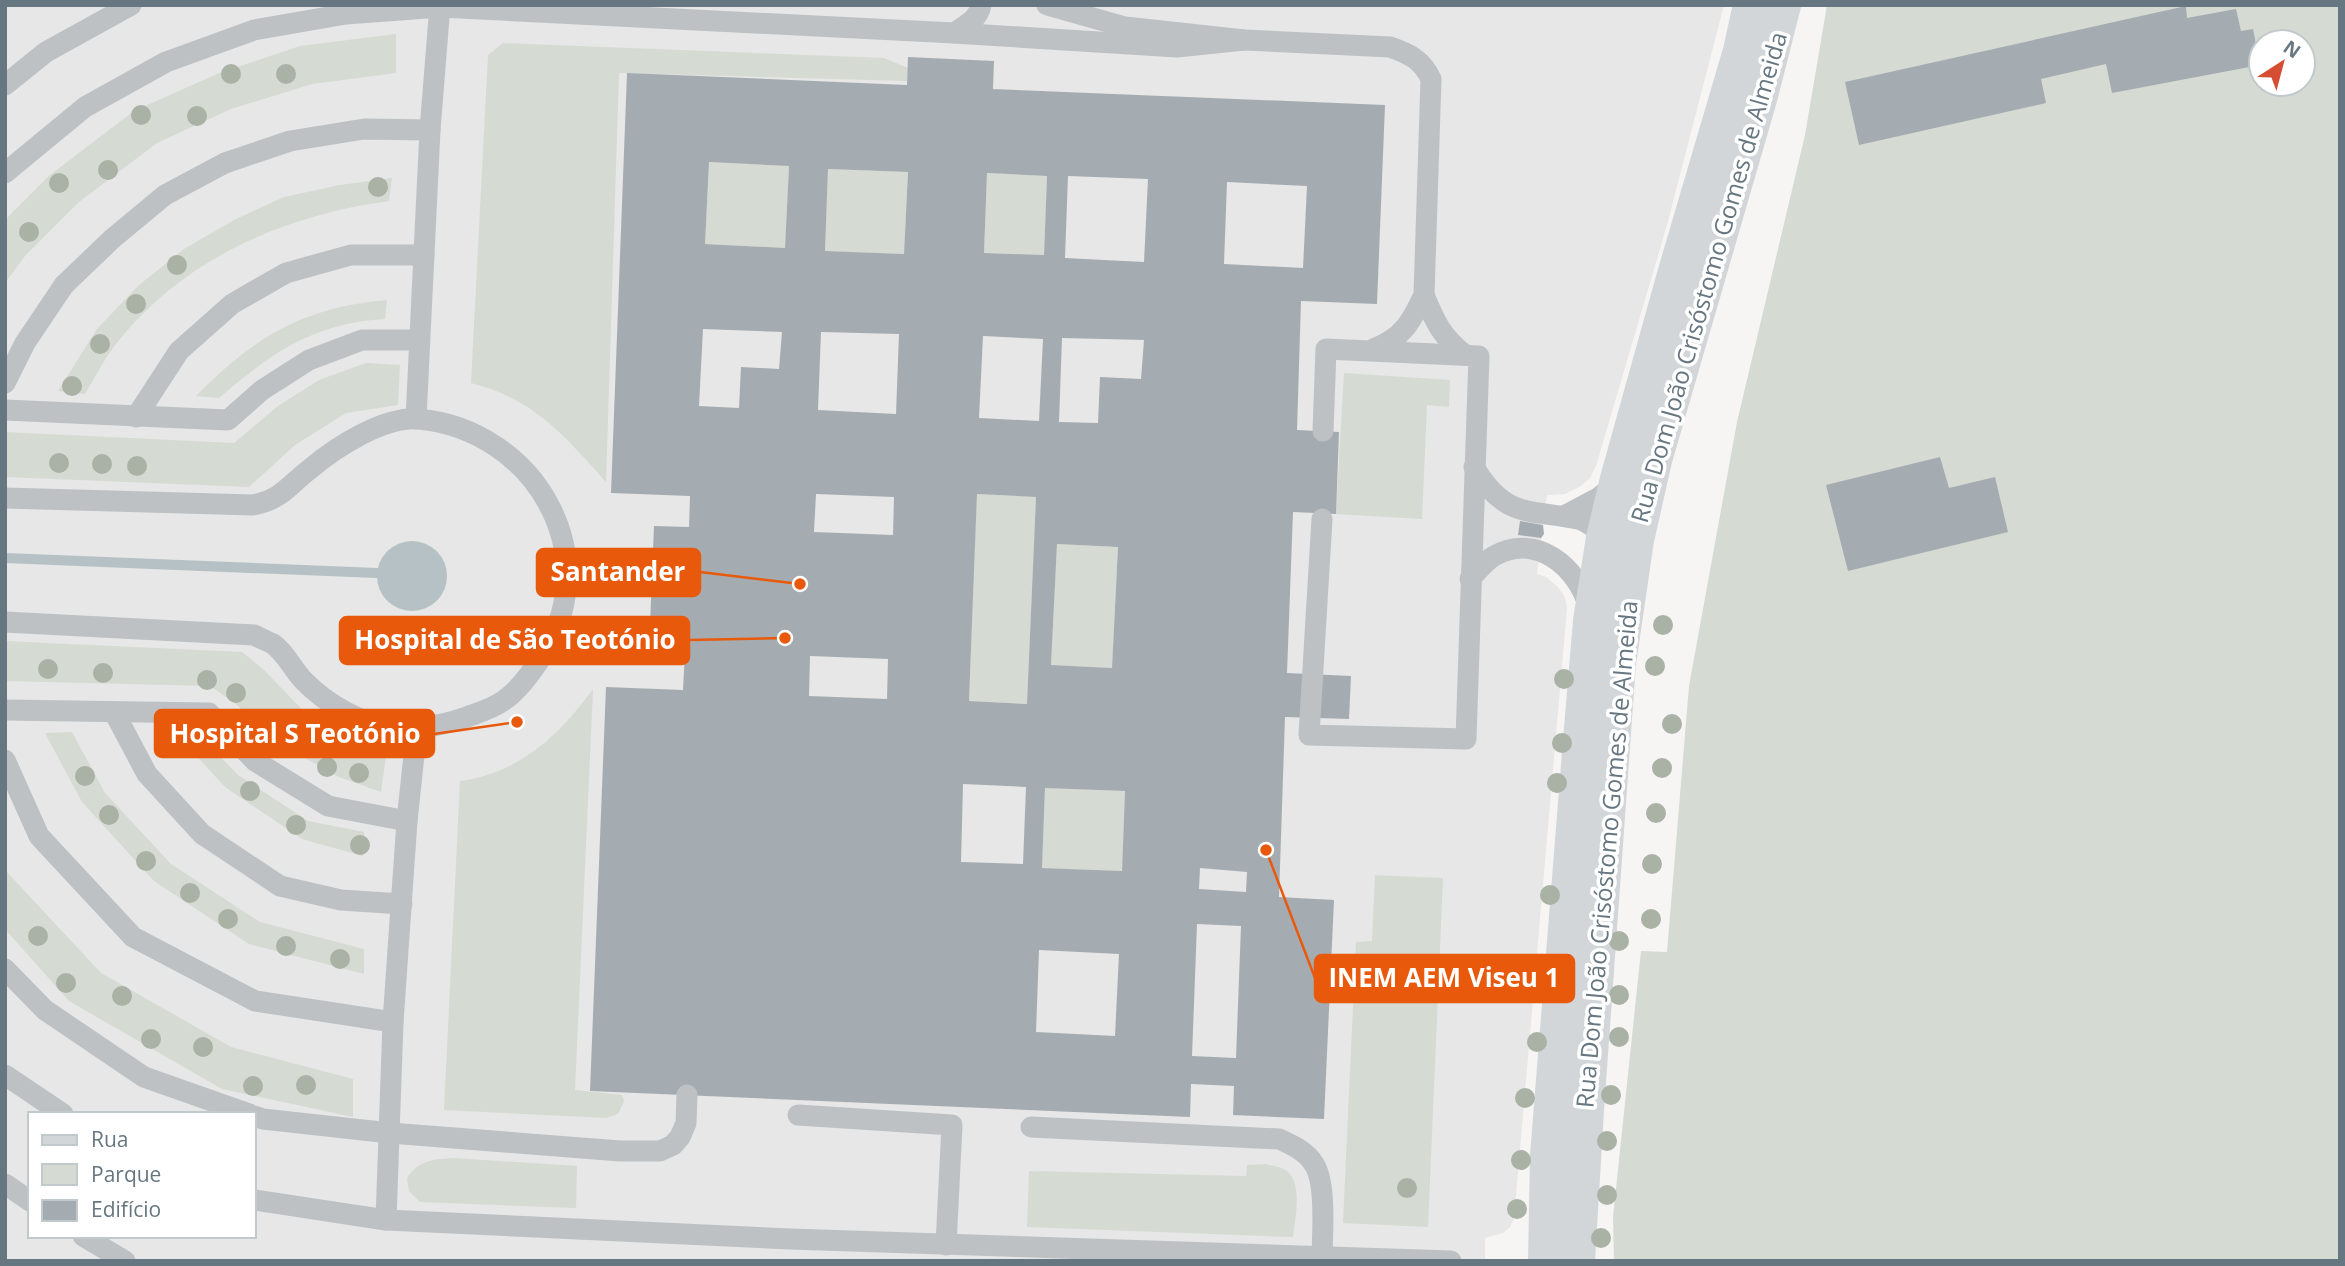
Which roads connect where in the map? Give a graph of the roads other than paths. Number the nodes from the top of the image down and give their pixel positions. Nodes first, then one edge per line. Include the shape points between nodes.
1 (131, 5) edge
2 (981, 5) edge
3 (1047, 5) edge
4 (1752, 5) edge
5 (1782, 5) edge
6 (440, 6) edge
7 (954, 33) junction
8 (1244, 40) junction
9 (5, 85) edge
10 (430, 130) junction
11 (5, 173) edge
12 (424, 255) junction
13 (1424, 295) junction
14 (419, 340) junction
15 (1370, 351) junction
16 (1465, 355) junction
17 (5, 383) edge
18 (5, 410) edge
19 (136, 417) junction
20 (416, 419) junction
21 (1323, 431) dead end
22 (1474, 467) junction
23 (1619, 479) junction
24 (5, 498) edge
25 (1564, 516) junction
26 (1322, 519) dead end
27 (1605, 538) junction
28 (1470, 579) junction
29 (1592, 621) junction
30 (5, 622) edge
31 (1617, 663) junction
32 (5, 710) edge
33 (114, 712) junction
34 (416, 727) junction
35 (5, 760) edge
36 (407, 821) junction
37 (402, 904) junction
38 (5, 969) edge
39 (393, 1022) junction
40 (5, 1075) edge
41 (687, 1095) dead end
42 (60, 1112) edge
43 (243, 1112) edge
44 (798, 1115) dead end
45 (256, 1117) edge
46 (1031, 1127) dead end
47 (390, 1133) junction
48 (5, 1184) edge
49 (28, 1200) edge
50 (256, 1200) edge
51 (386, 1220) junction
52 (86, 1238) edge
53 (946, 1245) junction
54 (1322, 1259) edge
55 (125, 1261) edge
56 (1451, 1261) edge
57 (1547, 1261) edge
58 (1576, 1261) edge

1 - 9 lane via 46,52
2 - 7 lane via 973,21
3 - 8 lane via 1125,27
4 - 23 street, Rua Dom João Crisóstomo Gomes de Almeida
5 - 31 street, Rua Dom João Crisóstomo Gomes de Almeida via 1653,460 1635,540
6 - 7 lane
6 - 10 lane
6 - 11 lane via 346,14 254,30 166,62 85,107
7 - 8 lane via 1177,47
8 - 13 lane via 1390,47 1411,54 1425,66 1431,79
10 - 12 lane
10 - 17 lane via 364,129 290,141 225,163 165,195 64,285
12 - 14 lane
12 - 19 lane via 351,255 286,273 232,304 179,351
13 - 15 lane via 1399,335
13 - 16 lane via 1448,342
14 - 19 lane via 362,340 309,360 262,390 228,420
14 - 20 lane
15 - 16 lane
15 - 21 lane via 1326,349
16 - 22 lane via 1479,356
18 - 19 lane
20 - 24 lane via 364,432 339,446 269,503
20 - 34 lane via 451,425 487,440 515,460 539,486 555,516 567,569 556,633 525,680 504,701 445,725
22 - 25 lane via 1498,499 1513,509
22 - 28 lane
23 - 25 lane via 1598,498
23 - 27 street, Rua Dom João Crisóstomo Gomes de Almeida
25 - 27 lane via 1583,520
26 - 28 lane via 1309,735 1466,738
27 - 29 street, Rua Dom João Crisóstomo Gomes de Almeida
27 - 31 lane via 1613,547 1615,561 1606,614
28 - 29 lane via 1496,555 1523,548 1540,551 1571,571 1584,590
29 - 57 street, Rua Dom João Crisóstomo Gomes de Almeida via 1549,1156
30 - 34 lane via 254,635 274,645 303,680 352,715 384,727
31 - 58 street, Rua Dom João Crisóstomo Gomes de Almeida
32 - 33 lane
33 - 36 lane via 209,713 255,761 328,806
33 - 37 lane via 147,774 202,834 280,886 341,900
34 - 36 lane
35 - 39 lane via 38,836 133,937 255,1000
36 - 37 lane
37 - 39 lane
38 - 43 lane via 45,1010 144,1077
39 - 47 lane
40 - 42 lane
41 - 47 lane via 686,1123 680,1137 660,1151 620,1152
44 - 53 lane via 952,1125
45 - 47 lane
46 - 54 lane via 1279,1139 1315,1164 1321,1187
47 - 51 lane
48 - 49 lane
50 - 51 lane
51 - 53 lane
52 - 55 lane
53 - 54 lane
54 - 56 lane

